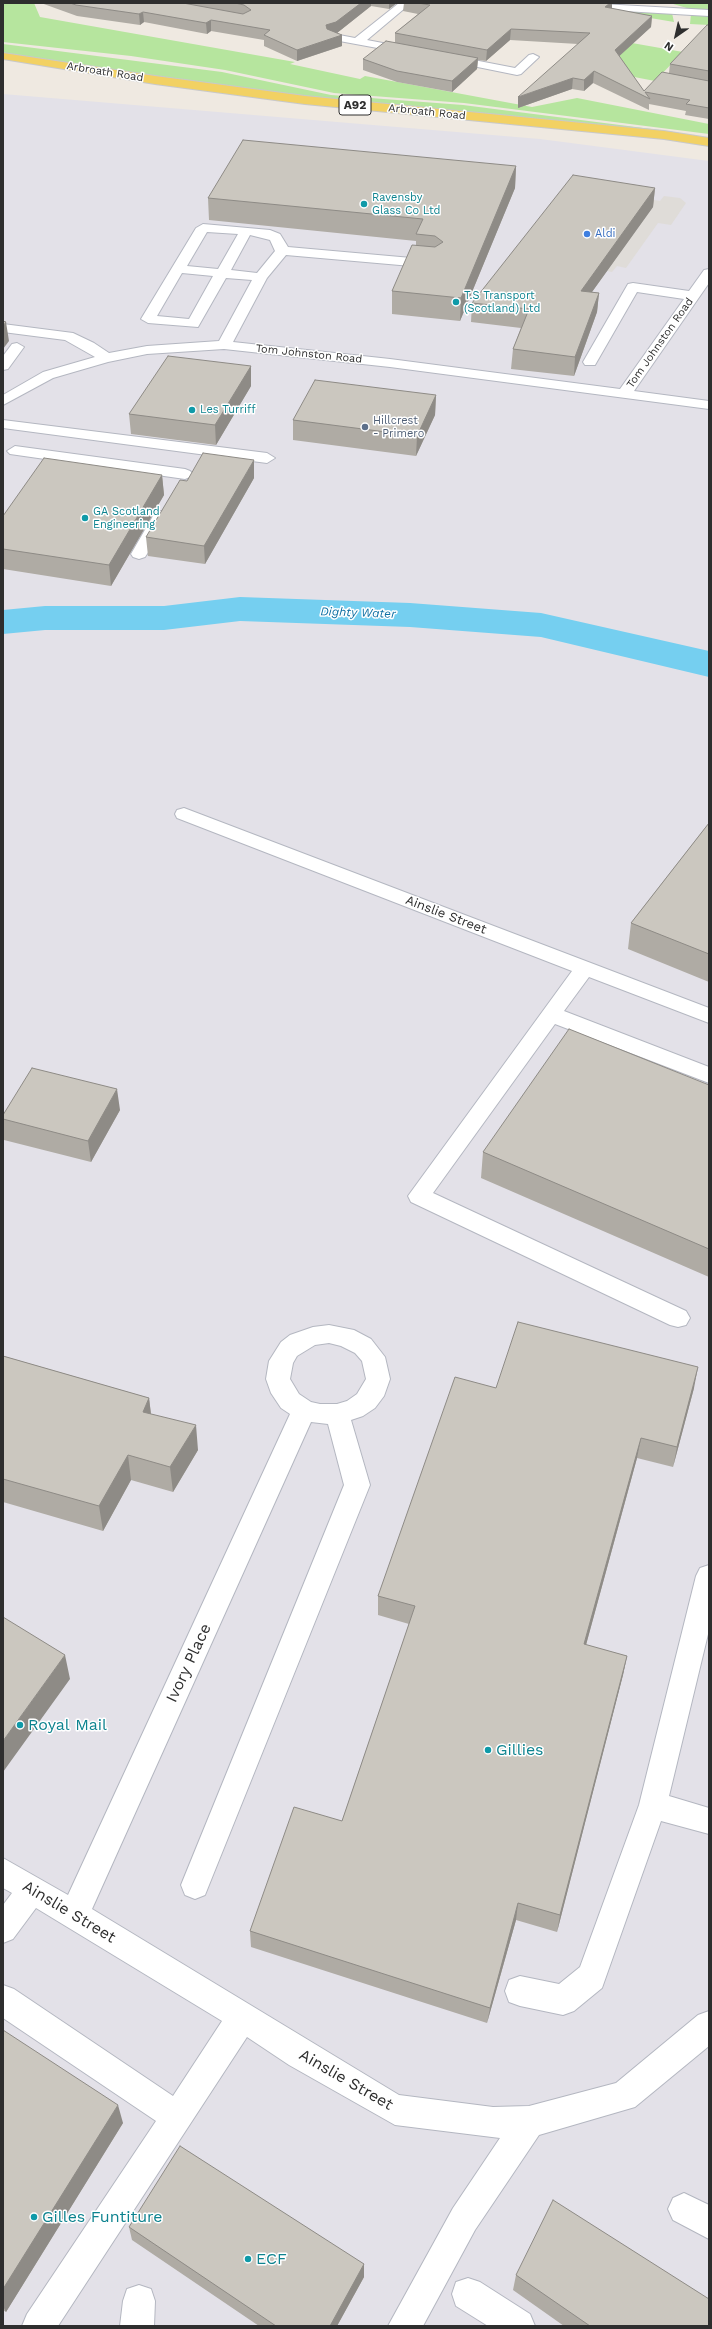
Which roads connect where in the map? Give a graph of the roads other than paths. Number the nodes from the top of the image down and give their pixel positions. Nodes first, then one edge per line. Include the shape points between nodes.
1 (406, 3) edge
2 (589, 3) edge
3 (656, 6) edge
4 (709, 13) edge
5 (334, 37) edge
6 (358, 41) junction
7 (418, 53) edge
8 (3, 56) edge
9 (433, 56) edge
10 (533, 57) dead end
11 (118, 87) dead end
12 (569, 138) dead end
13 (709, 142) edge
14 (246, 231) junction
15 (282, 251) junction
16 (434, 264) edge
17 (178, 269) junction
18 (223, 273) junction
19 (709, 273) edge
20 (262, 277) junction
21 (693, 296) junction
22 (3, 328) edge
23 (224, 345) junction
24 (17, 347) dead end
25 (106, 358) junction
26 (590, 362) dead end
27 (3, 366) edge
28 (624, 394) junction
29 (3, 401) edge
30 (709, 406) edge
31 (3, 424) edge
32 (200, 449) junction
33 (15, 451) dead end
34 (267, 458) dead end
35 (177, 488) junction
36 (139, 554) dead end
37 (184, 814) dead end
38 (585, 968) junction
39 (552, 1014) junction
40 (709, 1016) edge
41 (709, 1075) edge
42 (678, 1318) dead end
43 (304, 1410) junction
44 (337, 1414) junction
45 (709, 1576) edge
46 (653, 1806) junction
47 (709, 1822) edge
48 (3, 1872) edge
49 (195, 1885) dead end
50 (32, 1890) junction
51 (74, 1915) junction
52 (3, 1929) edge
53 (520, 1991) dead end
54 (3, 2000) edge
55 (242, 2017) junction
56 (709, 2026) edge
57 (177, 2117) junction
58 (529, 2122) junction
59 (468, 2294) dead end
60 (39, 2326) edge
61 (405, 2326) edge
62 (518, 2326) edge

1 - 6 street
2 - 3 street
3 - 4 street
5 - 6 street
6 - 7 street
8 - 13 main road, Arbroath Road / A92 via 305,100
9 - 10 street via 516,72
11 - 12 main road, Arbroath Road / A92 via 241,104
14 - 15 street via 275,237
14 - 17 street via 203,228
14 - 18 street
15 - 16 street
15 - 20 street
17 - 18 street
17 - 18 street via 148,319 193,324
18 - 20 street
19 - 21 street, Tom Johnston Road
20 - 23 street
21 - 26 street via 633,287
21 - 28 street, Tom Johnston Road
22 - 25 street via 68,336
23 - 25 street, Tom Johnston Road via 147,350
23 - 28 street, Tom Johnston Road via 390,363
24 - 27 street
25 - 29 street, Tom Johnston Road via 48,375
28 - 30 street, Tom Johnston Road
31 - 32 street
32 - 34 street
32 - 35 street
33 - 35 street
35 - 36 street
37 - 38 street, Ainslie Street
38 - 39 street
38 - 40 street, Ainslie Street
39 - 41 street
39 - 42 street via 420,1196
43 - 44 street via 320,1414
43 - 44 street via 283,1393 278,1379 281,1360 298,1342 313,1336 329,1334 346,1337 363,1346 373,1357 378,1378 366,1401 354,1409
43 - 51 street, Ivory Place
44 - 49 street via 357,1485
45 - 46 street
46 - 47 street
46 - 53 street via 591,1977 563,2000
48 - 50 street, Ainslie Street
50 - 51 street, Ainslie Street
50 - 52 street
51 - 55 street, Ainslie Street
54 - 57 street
55 - 57 street
55 - 58 street, Ainslie Street via 395,2110 493,2123
56 - 58 street, Ainslie Street via 624,2096
57 - 60 street
58 - 61 street via 464,2219
59 - 62 street

